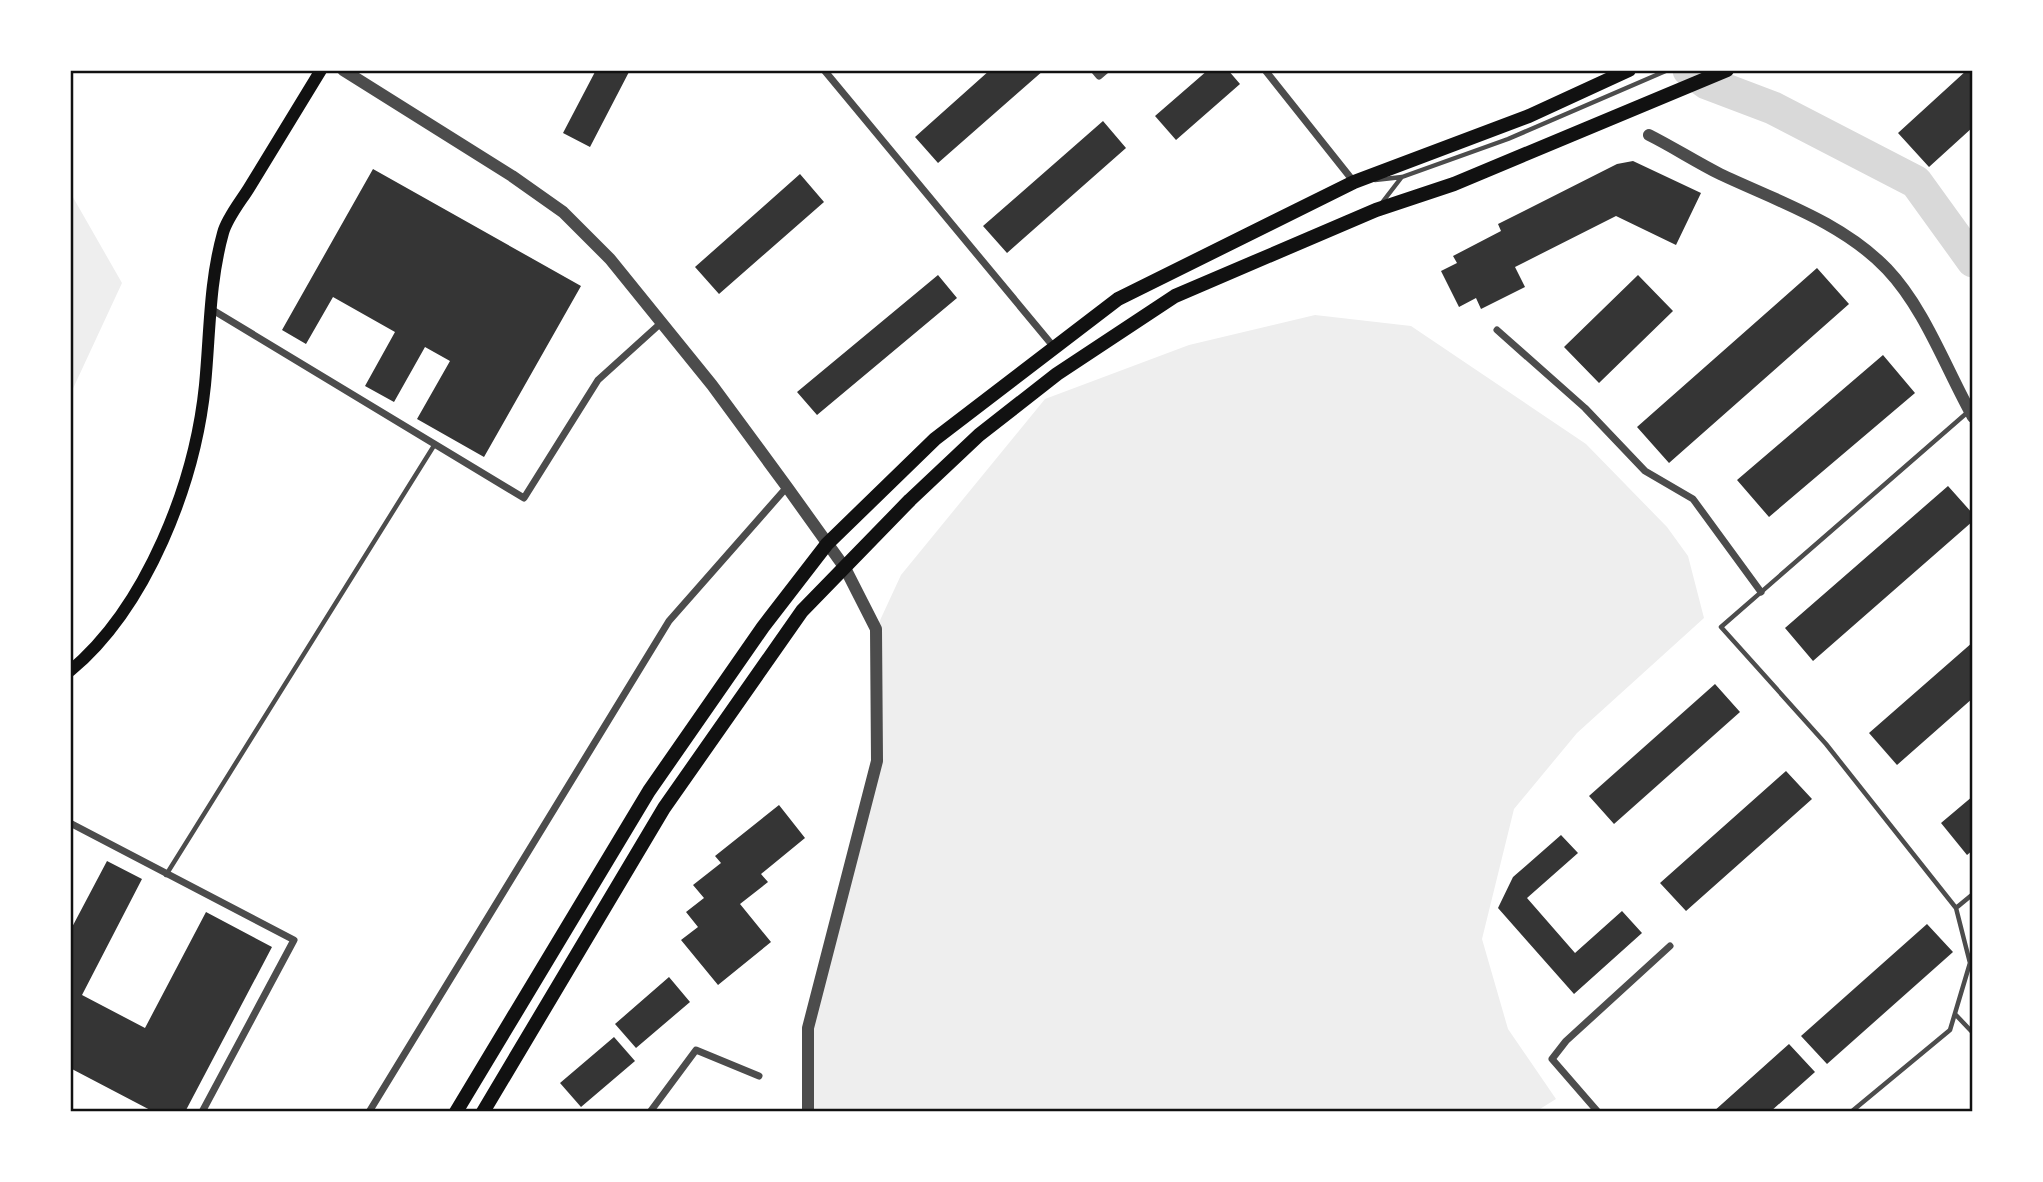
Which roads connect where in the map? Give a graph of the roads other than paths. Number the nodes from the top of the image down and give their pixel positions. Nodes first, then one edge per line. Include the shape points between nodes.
1 (321, 70) edge
2 (342, 70) edge
3 (824, 70) edge
4 (1094, 70) edge
5 (1106, 70) edge
6 (1265, 70) edge
7 (1629, 70) edge
8 (1668, 70) edge
9 (1727, 70) edge
10 (1649, 135) dead end
11 (1402, 177) junction
12 (1354, 182) junction
13 (1376, 210) junction
14 (210, 308) junction
15 (661, 323) junction
16 (1497, 330) dead end
17 (1053, 346) junction
18 (1971, 414) edge
19 (435, 444) junction
20 (788, 487) junction
21 (827, 544) junction
22 (845, 568) junction
23 (1761, 592) junction
24 (70, 671) edge
25 (70, 823) edge
26 (166, 876) junction
27 (1973, 894) edge
28 (1956, 908) junction
29 (1670, 946) dead end
30 (1955, 1014) junction
31 (1973, 1034) edge
32 (758, 1076) dead end
33 (202, 1112) edge
34 (369, 1112) edge
35 (456, 1112) edge
36 (483, 1112) edge
37 (650, 1112) edge
38 (808, 1112) edge
39 (1598, 1112) edge
40 (1851, 1112) edge

1 - 14 main road via 223,230
2 - 15 street via 563,212 610,259
3 - 17 street
4 - 5 street via 1099,76
6 - 12 street
7 - 12 main road via 1529,116
8 - 11 lane via 1508,139
9 - 13 main road via 1454,184
10 - 18 street via 1866,249 1889,271 1915,309
11 - 12 lane
11 - 13 lane
12 - 17 main road via 1118,299
13 - 22 main road via 1175,296 1057,374 979,435
14 - 19 street
14 - 24 main road via 205,386 192,456 165,535 130,602 95,650
15 - 19 street via 598,380 524,498
15 - 20 street
16 - 23 street via 1585,408 1644,471 1693,499
17 - 21 main road via 935,439
18 - 23 lane
19 - 26 lane
20 - 21 street
20 - 34 street via 669,621
21 - 22 street
21 - 35 main road via 763,626 649,791
22 - 36 main road via 802,611 664,807
22 - 38 street via 876,629 877,761 808,1028
23 - 28 lane via 1721,627 1826,744
25 - 26 street
26 - 33 street via 294,940
27 - 28 lane
28 - 30 lane via 1970,963
29 - 39 street via 1552,1059
30 - 31 lane
30 - 40 lane via 1950,1030
32 - 37 street via 696,1050

